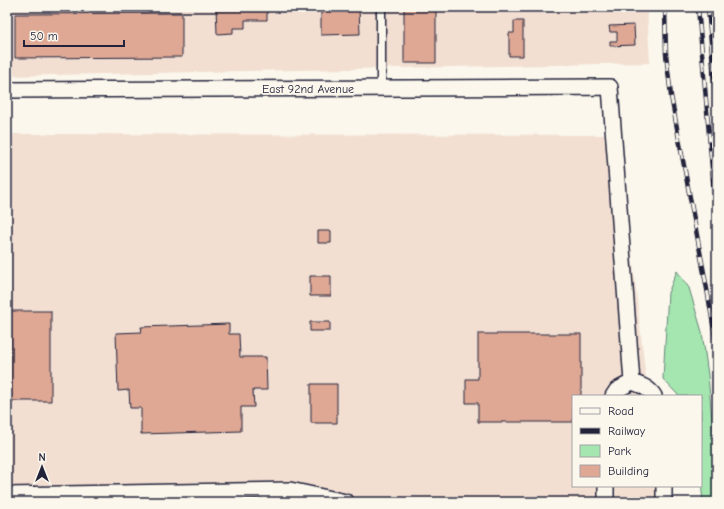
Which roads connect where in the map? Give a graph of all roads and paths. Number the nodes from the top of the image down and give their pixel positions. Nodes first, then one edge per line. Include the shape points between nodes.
1 (381, 7) edge
2 (381, 88) junction
3 (7, 90) edge
4 (632, 382) junction
5 (614, 395) edge
6 (653, 395) edge
7 (606, 487) edge
8 (664, 487) edge
9 (7, 495) edge
10 (266, 496) edge
11 (117, 497) edge
12 (154, 497) edge
13 (213, 497) edge
14 (346, 502) edge
15 (606, 502) edge
16 (664, 502) edge

1 - 2 lane
2 - 3 street, East 92nd Avenue
2 - 4 street, East 92nd Avenue via 610,88
4 - 5 street via 617,390
4 - 6 street via 644,386
7 - 15 street
8 - 16 street
9 - 11 street
10 - 13 street
10 - 14 street via 290,490
11 - 12 street
12 - 13 street

